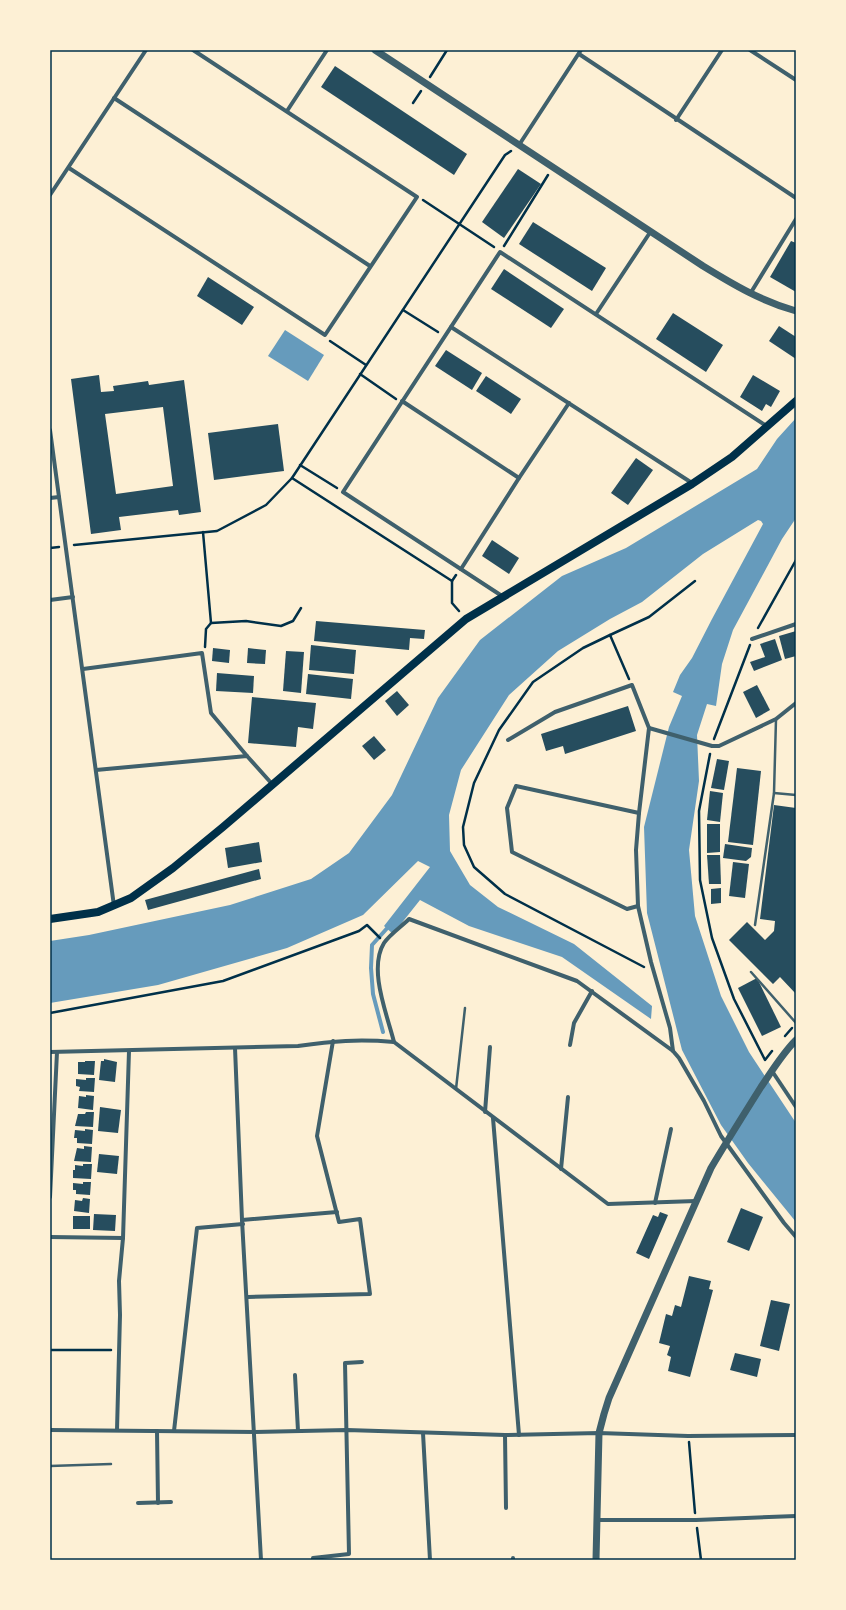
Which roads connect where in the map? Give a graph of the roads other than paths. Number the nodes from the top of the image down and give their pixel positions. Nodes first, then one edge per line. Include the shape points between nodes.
1 (146, 50) edge
2 (194, 50) edge
3 (327, 50) edge
4 (374, 50) edge
5 (722, 50) edge
6 (750, 50) edge
7 (580, 52) edge
8 (796, 80) edge
9 (114, 98) junction
10 (286, 111) junction
11 (676, 120) junction
12 (519, 145) junction
13 (69, 168) junction
14 (50, 194) edge
15 (796, 198) edge
16 (796, 219) edge
17 (651, 231) junction
18 (370, 266) junction
19 (750, 294) junction
20 (796, 311) edge
21 (596, 314) junction
22 (451, 328) junction
23 (402, 401) junction
24 (796, 401) edge
25 (569, 404) junction
26 (768, 427) junction
27 (50, 430) edge
28 (519, 478) junction
29 (692, 484) junction
30 (59, 497) junction
31 (50, 498) edge
32 (461, 568) junction
33 (502, 596) junction
34 (73, 597) junction
35 (50, 600) edge
36 (796, 624) edge
37 (752, 640) road end
38 (83, 669) junction
39 (796, 703) edge
40 (776, 720) junction
41 (649, 728) junction
42 (508, 740) dead end
43 (247, 756) junction
44 (96, 770) junction
45 (273, 785) junction
46 (774, 793) junction
47 (796, 795) edge
48 (639, 813) junction
49 (114, 906) junction
50 (638, 906) junction
51 (50, 920) edge
52 (755, 925) dead end
53 (751, 972) dead end
54 (592, 990) junction
55 (464, 1008) dead end
56 (796, 1023) edge
57 (796, 1040) edge
58 (333, 1041) junction
59 (394, 1042) junction
60 (570, 1045) dead end
61 (490, 1047) dead end
62 (235, 1048) junction
63 (129, 1051) junction
64 (672, 1051) junction
65 (50, 1052) edge
66 (57, 1052) junction
67 (772, 1071) junction
68 (456, 1090) junction
69 (568, 1097) dead end
70 (796, 1107) edge
71 (485, 1112) junction
72 (493, 1118) junction
73 (671, 1129) dead end
74 (727, 1141) junction
75 (561, 1169) junction
76 (50, 1197) edge
77 (696, 1200) junction
78 (655, 1203) junction
79 (337, 1212) junction
80 (243, 1222) junction
81 (50, 1237) edge
82 (796, 1237) edge
83 (123, 1238) junction
84 (248, 1297) junction
85 (362, 1362) dead end
86 (295, 1375) dead end
87 (50, 1430) edge
88 (117, 1430) junction
89 (157, 1430) junction
90 (347, 1430) junction
91 (174, 1431) junction
92 (298, 1431) junction
93 (255, 1432) junction
94 (423, 1433) junction
95 (599, 1433) junction
96 (505, 1435) junction
97 (519, 1435) junction
98 (796, 1435) edge
99 (111, 1464) dead end
100 (50, 1466) edge
101 (171, 1502) dead end
102 (138, 1503) dead end
103 (158, 1503) junction
104 (506, 1508) dead end
105 (796, 1516) edge
106 (597, 1520) junction
107 (260, 1560) edge
108 (313, 1560) edge
109 (430, 1560) edge
110 (596, 1560) edge

1 - 9 street
2 - 10 street
3 - 10 street
4 - 12 street
5 - 11 street
6 - 8 street
7 - 11 street
7 - 12 street
9 - 13 street
9 - 18 street
10 - 18 street via 417,197
11 - 15 street
12 - 17 street
13 - 14 street
13 - 18 street via 325,335
16 - 19 street
17 - 19 street
17 - 21 street
19 - 20 street via 771,304
21 - 22 street via 500,252
21 - 26 street
22 - 23 street
22 - 25 street
23 - 28 street
23 - 32 street via 343,492
24 - 26 main road
25 - 28 street
25 - 29 street
26 - 29 main road via 732,457
27 - 30 street
28 - 32 street
29 - 33 main road
30 - 31 street
30 - 34 street
32 - 33 street
33 - 45 main road via 466,619
34 - 35 street
34 - 38 street
36 - 37 street
38 - 43 street via 202,653 211,713
38 - 44 street
39 - 40 street
40 - 41 street via 719,746
40 - 46 lane
41 - 42 street via 632,685 555,712
41 - 48 street
43 - 44 street
43 - 45 street
44 - 49 street
45 - 49 main road via 173,868 131,898
46 - 47 lane
46 - 52 lane
48 - 50 street via 636,850
48 - 50 street via 516,786 507,808 512,852 627,909
49 - 51 main road via 98,912
50 - 64 street via 670,1028
53 - 56 lane
54 - 59 street via 578,982 409,919 384,942 377,962 380,986
54 - 60 street via 574,1023
54 - 64 street
55 - 68 lane
57 - 67 street
58 - 59 street
58 - 62 street via 298,1046
58 - 79 street via 317,1136
59 - 68 street
61 - 71 street
62 - 63 street
62 - 80 street
63 - 66 street
63 - 83 street
64 - 74 street via 679,1058 697,1089 721,1136
65 - 66 street
66 - 76 street
67 - 70 street
67 - 74 street
68 - 71 street
69 - 75 street
71 - 72 street
72 - 75 street
72 - 97 street
73 - 78 street
74 - 77 street
74 - 82 street
75 - 78 street via 608,1204
77 - 78 street
77 - 95 street via 610,1398
79 - 80 street
79 - 84 street via 339,1222 360,1219 370,1294
80 - 84 street
80 - 91 street via 198,1228
81 - 83 street
83 - 88 street via 119,1281
84 - 93 street
85 - 90 street via 345,1363
86 - 92 street
87 - 88 street
88 - 89 street
89 - 91 street
89 - 103 street
90 - 92 street
90 - 94 street
90 - 108 street via 349,1554
91 - 93 street
92 - 93 street
93 - 107 street
94 - 96 street
94 - 109 street
95 - 97 street
95 - 98 street via 688,1436
95 - 106 street
96 - 97 street
96 - 104 street
99 - 100 lane
101 - 103 street
102 - 103 street
105 - 106 street
106 - 110 street

